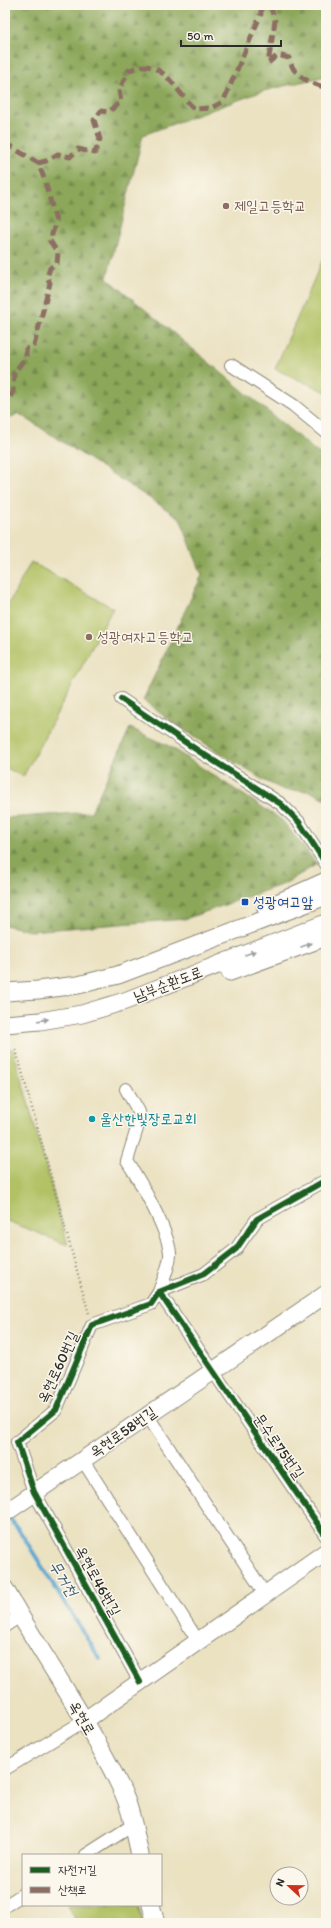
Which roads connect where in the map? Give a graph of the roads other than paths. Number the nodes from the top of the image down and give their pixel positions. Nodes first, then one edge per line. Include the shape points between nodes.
1 (231, 365) dead end
2 (326, 432) edge
3 (121, 699) dead end
4 (326, 864) edge
5 (326, 881) edge
6 (326, 896) edge
7 (326, 923) edge
8 (326, 937) edge
9 (78, 985) junction
10 (5, 992) edge
11 (82, 1014) junction
12 (5, 1024) edge
13 (126, 1089) dead end
14 (326, 1180) edge
15 (159, 1292) junction
16 (326, 1294) edge
17 (212, 1370) junction
18 (147, 1416) junction
19 (82, 1459) junction
20 (34, 1492) junction
21 (5, 1512) edge
22 (326, 1536) edge
23 (326, 1552) edge
24 (5, 1589) edge
25 (266, 1594) junction
26 (20, 1616) junction
27 (5, 1626) edge
28 (198, 1641) junction
29 (140, 1682) junction
30 (84, 1721) junction
31 (5, 1769) edge
32 (134, 1825) junction
33 (88, 1854) edge
34 (140, 1854) edge
35 (22, 1895) edge
36 (5, 1906) edge
37 (152, 1906) edge
38 (156, 1923) edge

1 - 2 street via 293,405
3 - 4 street via 281,804 299,822
5 - 9 main road via 159,955
6 - 9 main road, 남부순환도로 via 118,975
11 -> 7 main road, 남부순환도로 via 125,1002
11 -> 8 main road via 163,996
9 - 10 main road, 남부순환도로
12 -> 11 main road, 남부순환도로
13 - 15 street via 139,1112 139,1122 127,1161 167,1238 170,1255
14 - 15 street, 옥현로60번길 via 257,1219 236,1249 204,1274
15 - 17 street
15 - 20 street, 옥현로60번길 via 151,1304 92,1325 56,1410 17,1442
16 - 17 main road, 옥현로58번길
17 - 18 main road, 옥현로58번길
17 - 22 street, 문수로75번길
18 - 19 main road, 옥현로58번길
18 - 25 street
19 - 20 main road, 옥현로58번길
19 - 28 street
20 - 21 main road, 옥현로58번길
20 - 29 street, 옥현로46번길
23 - 25 main road
24 - 26 main road, 옥현로
25 - 28 main road
26 - 27 street
26 - 30 main road, 옥현로
28 - 29 main road
29 - 30 main road
30 - 31 street
30 - 32 main road, 옥현로 via 122,1789
32 - 33 street
32 - 34 main road, 옥현로
35 - 36 street
37 - 38 main road

